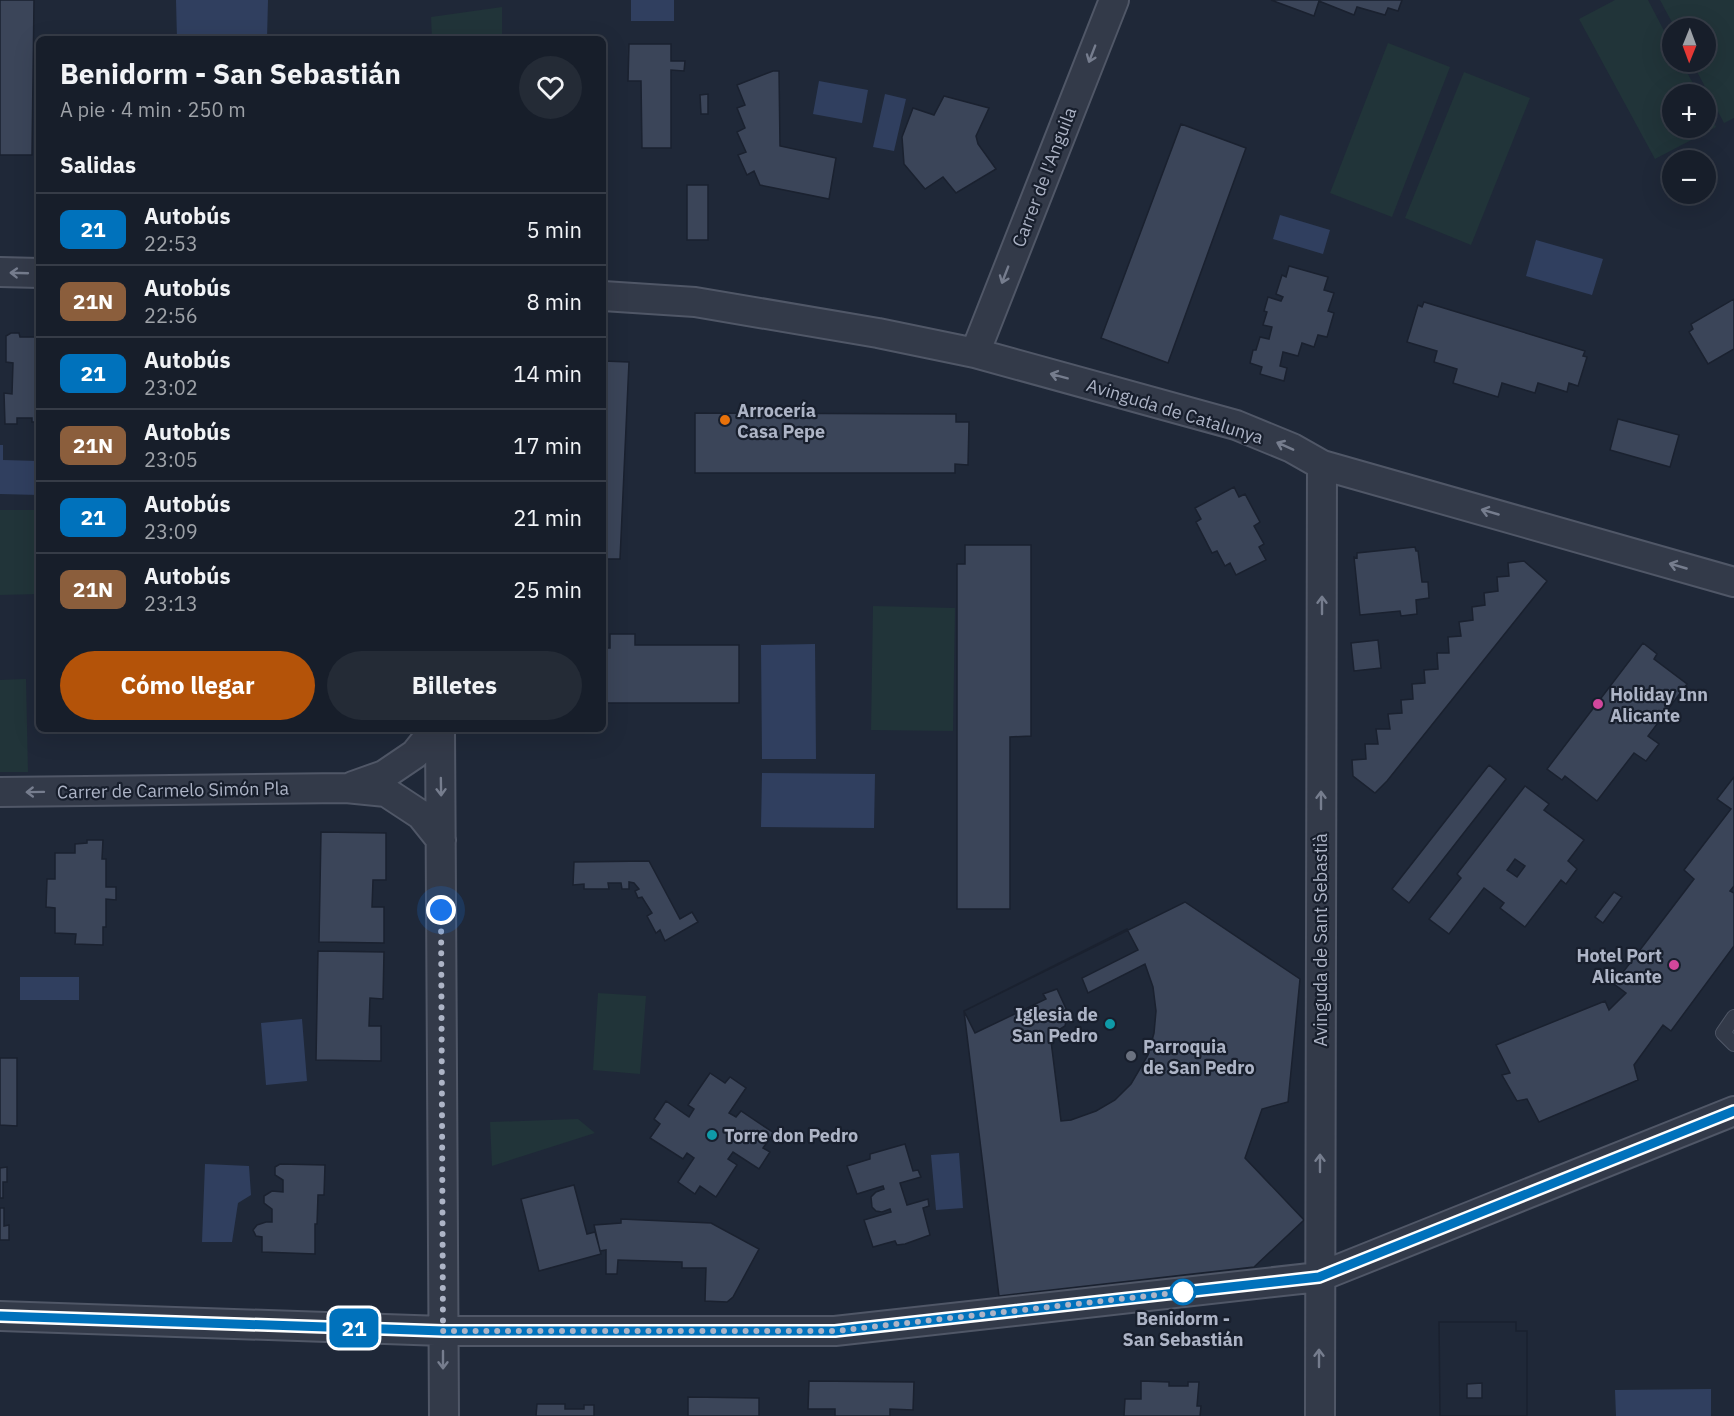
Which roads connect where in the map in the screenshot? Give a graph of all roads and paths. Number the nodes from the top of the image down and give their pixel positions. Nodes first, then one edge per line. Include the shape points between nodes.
1 (1114, 0) edge
2 (0, 272) edge
3 (36, 273) edge
4 (606, 296) edge
5 (975, 353) junction
6 (1322, 465) junction
7 (1734, 582) edge
8 (434, 732) edge
9 (437, 732) edge
10 (346, 788) junction
11 (0, 792) edge
12 (441, 840) junction
13 (1734, 1017) edge
14 (1734, 1044) edge
15 (1734, 1111) edge
16 (1319, 1277) junction
17 (0, 1316) edge
18 (443, 1331) junction
19 (444, 1416) edge
20 (1320, 1416) edge

1 -> 5 street, Carrer de l'Anguila
3 -> 2 street
4 - 5 street, Avinguda de Catalunya via 695,302
6 -> 5 street, Avinguda de Catalunya via 1236,425
7 -> 6 street, Avinguda de Catalunya
16 -> 6 street, Avinguda de Sant Sebastià
8 - 10 street, Carrer de Carmelo Simón Pla via 415,754 384,775
9 -> 12 street
10 -> 11 street, Carrer de Carmelo Simón Pla
10 - 12 street, Carrer de Carmelo Simón Pla via 386,792 422,815
12 - 18 street
13 - 14 lane via 1723,1033
15 - 16 street
16 - 18 street via 835,1331
20 -> 16 street, Avinguda de Sant Sebastià
17 - 18 street
18 -> 19 street

